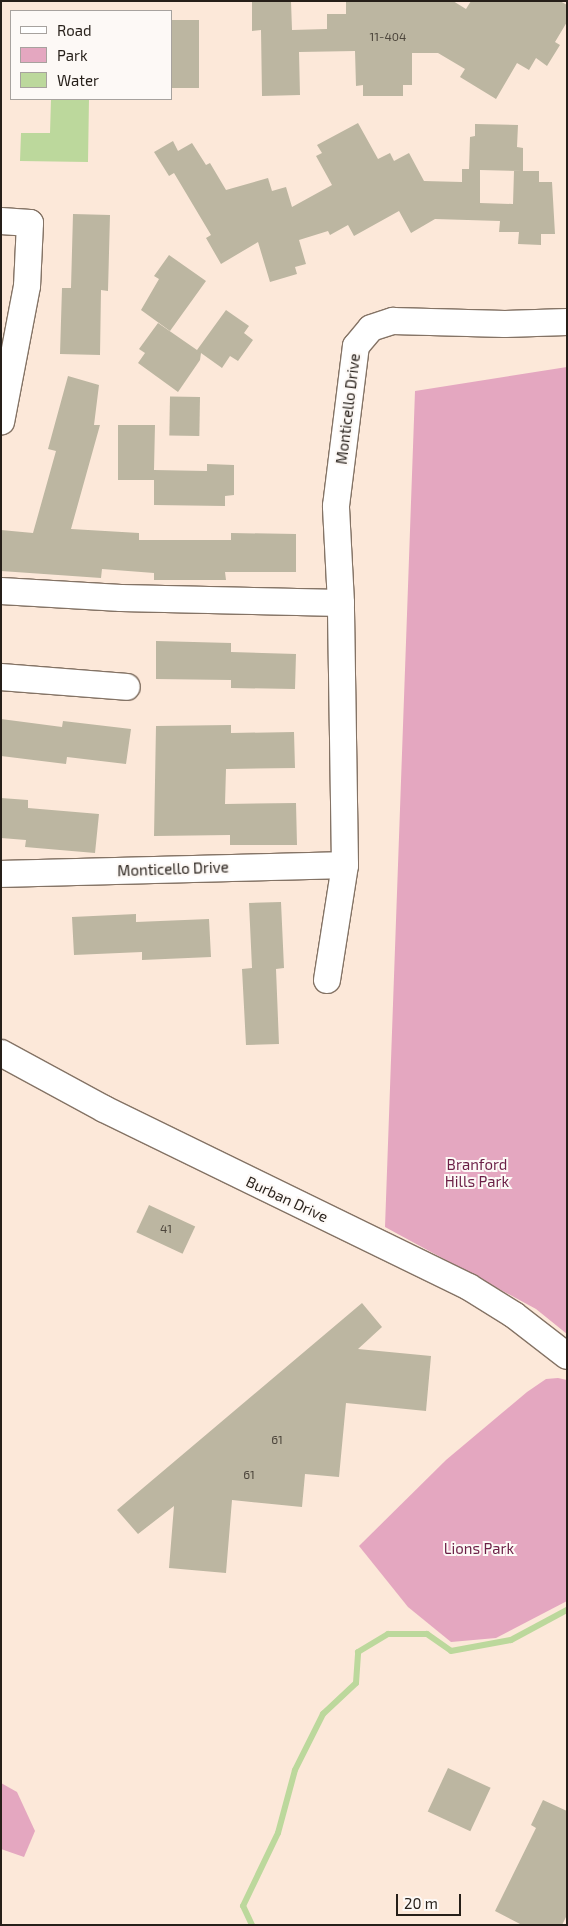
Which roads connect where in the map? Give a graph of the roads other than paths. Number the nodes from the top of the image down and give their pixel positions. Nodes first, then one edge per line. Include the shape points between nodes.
1 (1, 221) edge
2 (567, 322) edge
3 (1, 422) edge
4 (1, 591) edge
5 (341, 603) junction
6 (1, 677) edge
7 (127, 687) dead end
8 (345, 864) junction
9 (1, 874) edge
10 (327, 980) dead end
11 (1, 1053) edge
12 (567, 1356) edge

1 - 3 street via 30,223 28,286
2 - 5 street, Monticello Drive via 393,321 371,328 356,346 336,506
4 - 5 street via 121,598
5 - 8 street, Monticello Drive
6 - 7 street
8 - 9 street, Monticello Drive
8 - 10 street, Monticello Drive
11 - 12 street, Burban Drive via 104,1110 469,1287 514,1315

